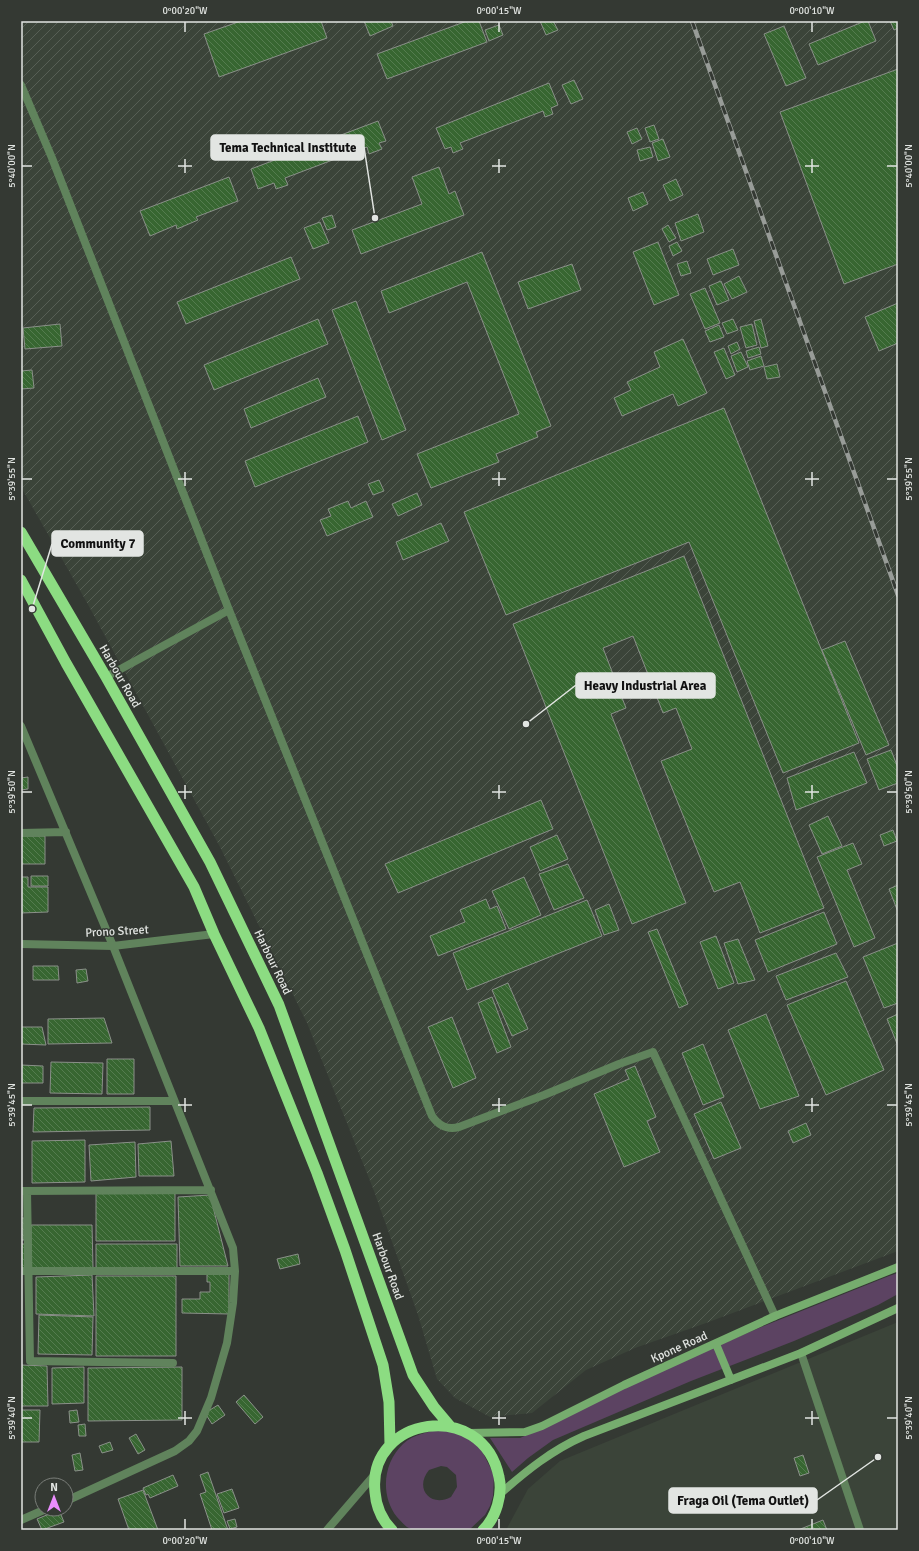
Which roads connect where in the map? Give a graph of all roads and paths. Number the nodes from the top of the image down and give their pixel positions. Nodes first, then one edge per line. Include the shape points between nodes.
1 (21, 84) edge
2 (21, 532) edge
3 (21, 580) edge
4 (229, 610) junction
5 (106, 677) junction
6 (21, 726) edge
7 (24, 737) edge
8 (66, 832) junction
9 (21, 833) edge
10 (214, 934) junction
11 (21, 944) edge
12 (113, 946) junction
13 (21, 1101) edge
14 (174, 1101) junction
15 (211, 1190) junction
16 (24, 1191) edge
17 (898, 1267) edge
18 (25, 1271) edge
19 (236, 1271) junction
20 (898, 1308) edge
21 (775, 1316) junction
22 (716, 1344) junction
23 (801, 1354) junction
24 (25, 1361) edge
25 (173, 1363) dead end
26 (731, 1380) junction
27 (450, 1426) junction
28 (468, 1433) junction
29 (390, 1446) junction
30 (376, 1472) junction
31 (500, 1494) junction
32 (74, 1497) edge
33 (494, 1513) junction
34 (34, 1514) edge
35 (21, 1520) edge
36 (327, 1530) edge
37 (392, 1530) edge
38 (483, 1530) edge
39 (492, 1530) edge
40 (860, 1530) edge

1 - 4 street
2 - 5 highway, Harbour Road
3 - 10 highway via 194,887
4 - 5 street
4 - 21 street via 432,1116 438,1124 445,1128 459,1127 653,1052
5 - 27 highway, Harbour Road via 210,862 279,1005 413,1375
6 - 7 street
7 - 8 street
8 - 9 street
8 - 12 street
10 - 12 street, Prono Street
10 - 29 highway via 259,1028 345,1250 383,1365 389,1402
11 - 12 street, Prono Street
12 - 14 street
13 - 14 street
14 - 15 street
15 - 16 street
15 - 19 street via 233,1248
16 - 18 street
17 - 21 main road, Kpone Road
18 - 19 street
18 - 24 street
19 - 32 street via 227,1343 211,1398 197,1431 189,1441 175,1451
20 - 23 main road
21 - 22 main road, Kpone Road
22 - 26 main road
22 - 28 main road, Kpone Road via 542,1426 520,1432
23 - 26 main road
23 - 40 street
24 - 25 street
26 - 31 main road via 564,1445 529,1469
27 - 28 highway
27 - 29 highway via 433,1425 417,1428
28 - 31 highway via 489,1452 496,1465 500,1479
29 - 30 highway via 381,1458
30 - 36 street
30 - 37 highway via 376,1500 380,1513
31 - 33 highway
33 - 38 highway
33 - 39 highway
34 - 35 street

